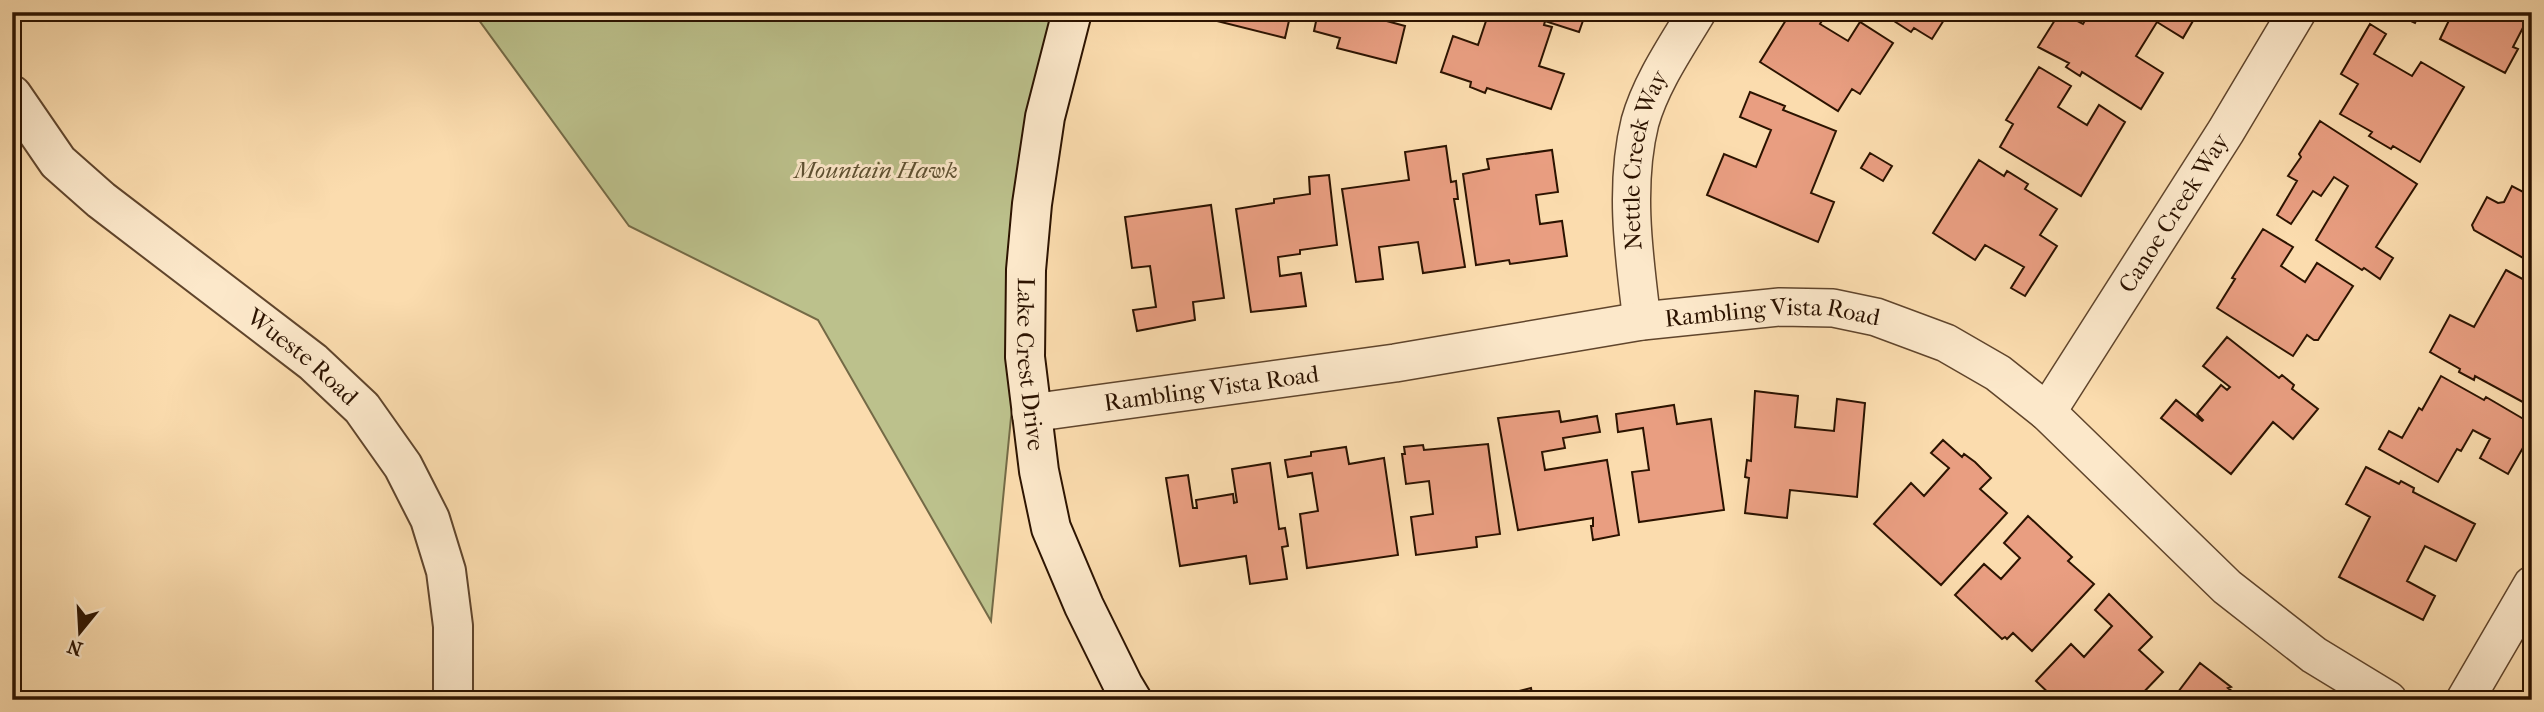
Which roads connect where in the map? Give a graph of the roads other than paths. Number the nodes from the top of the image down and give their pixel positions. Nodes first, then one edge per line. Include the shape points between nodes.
1 (1072, 12) edge
2 (1697, 12) edge
3 (2297, 12) edge
4 (12, 95) edge
5 (1642, 321) junction
6 (2047, 412) junction
7 (1031, 413) junction
8 (2532, 584) edge
9 (453, 700) edge
10 (1132, 700) edge
11 (2388, 700) edge
12 (2465, 700) edge

1 - 7 street, Lake Crest Drive via 1045,117 1032,204 1025,348
2 - 5 street, Nettle Creek Way via 1661,70 1641,120 1634,154 1634,256
3 - 6 street, Canoe Creek Way
4 - 9 street, Wueste Road via 58,162 313,362 362,408 403,466 430,519 450,599
5 - 6 street, Rambling Vista Road via 1780,306 1833,308 1876,317 1946,343 1998,373
5 - 7 street, Rambling Vista Road via 1395,363
6 - 11 street, Rambling Vista Road via 2227,587 2314,655
7 - 10 street, Lake Crest Drive via 1051,528
8 - 12 street

